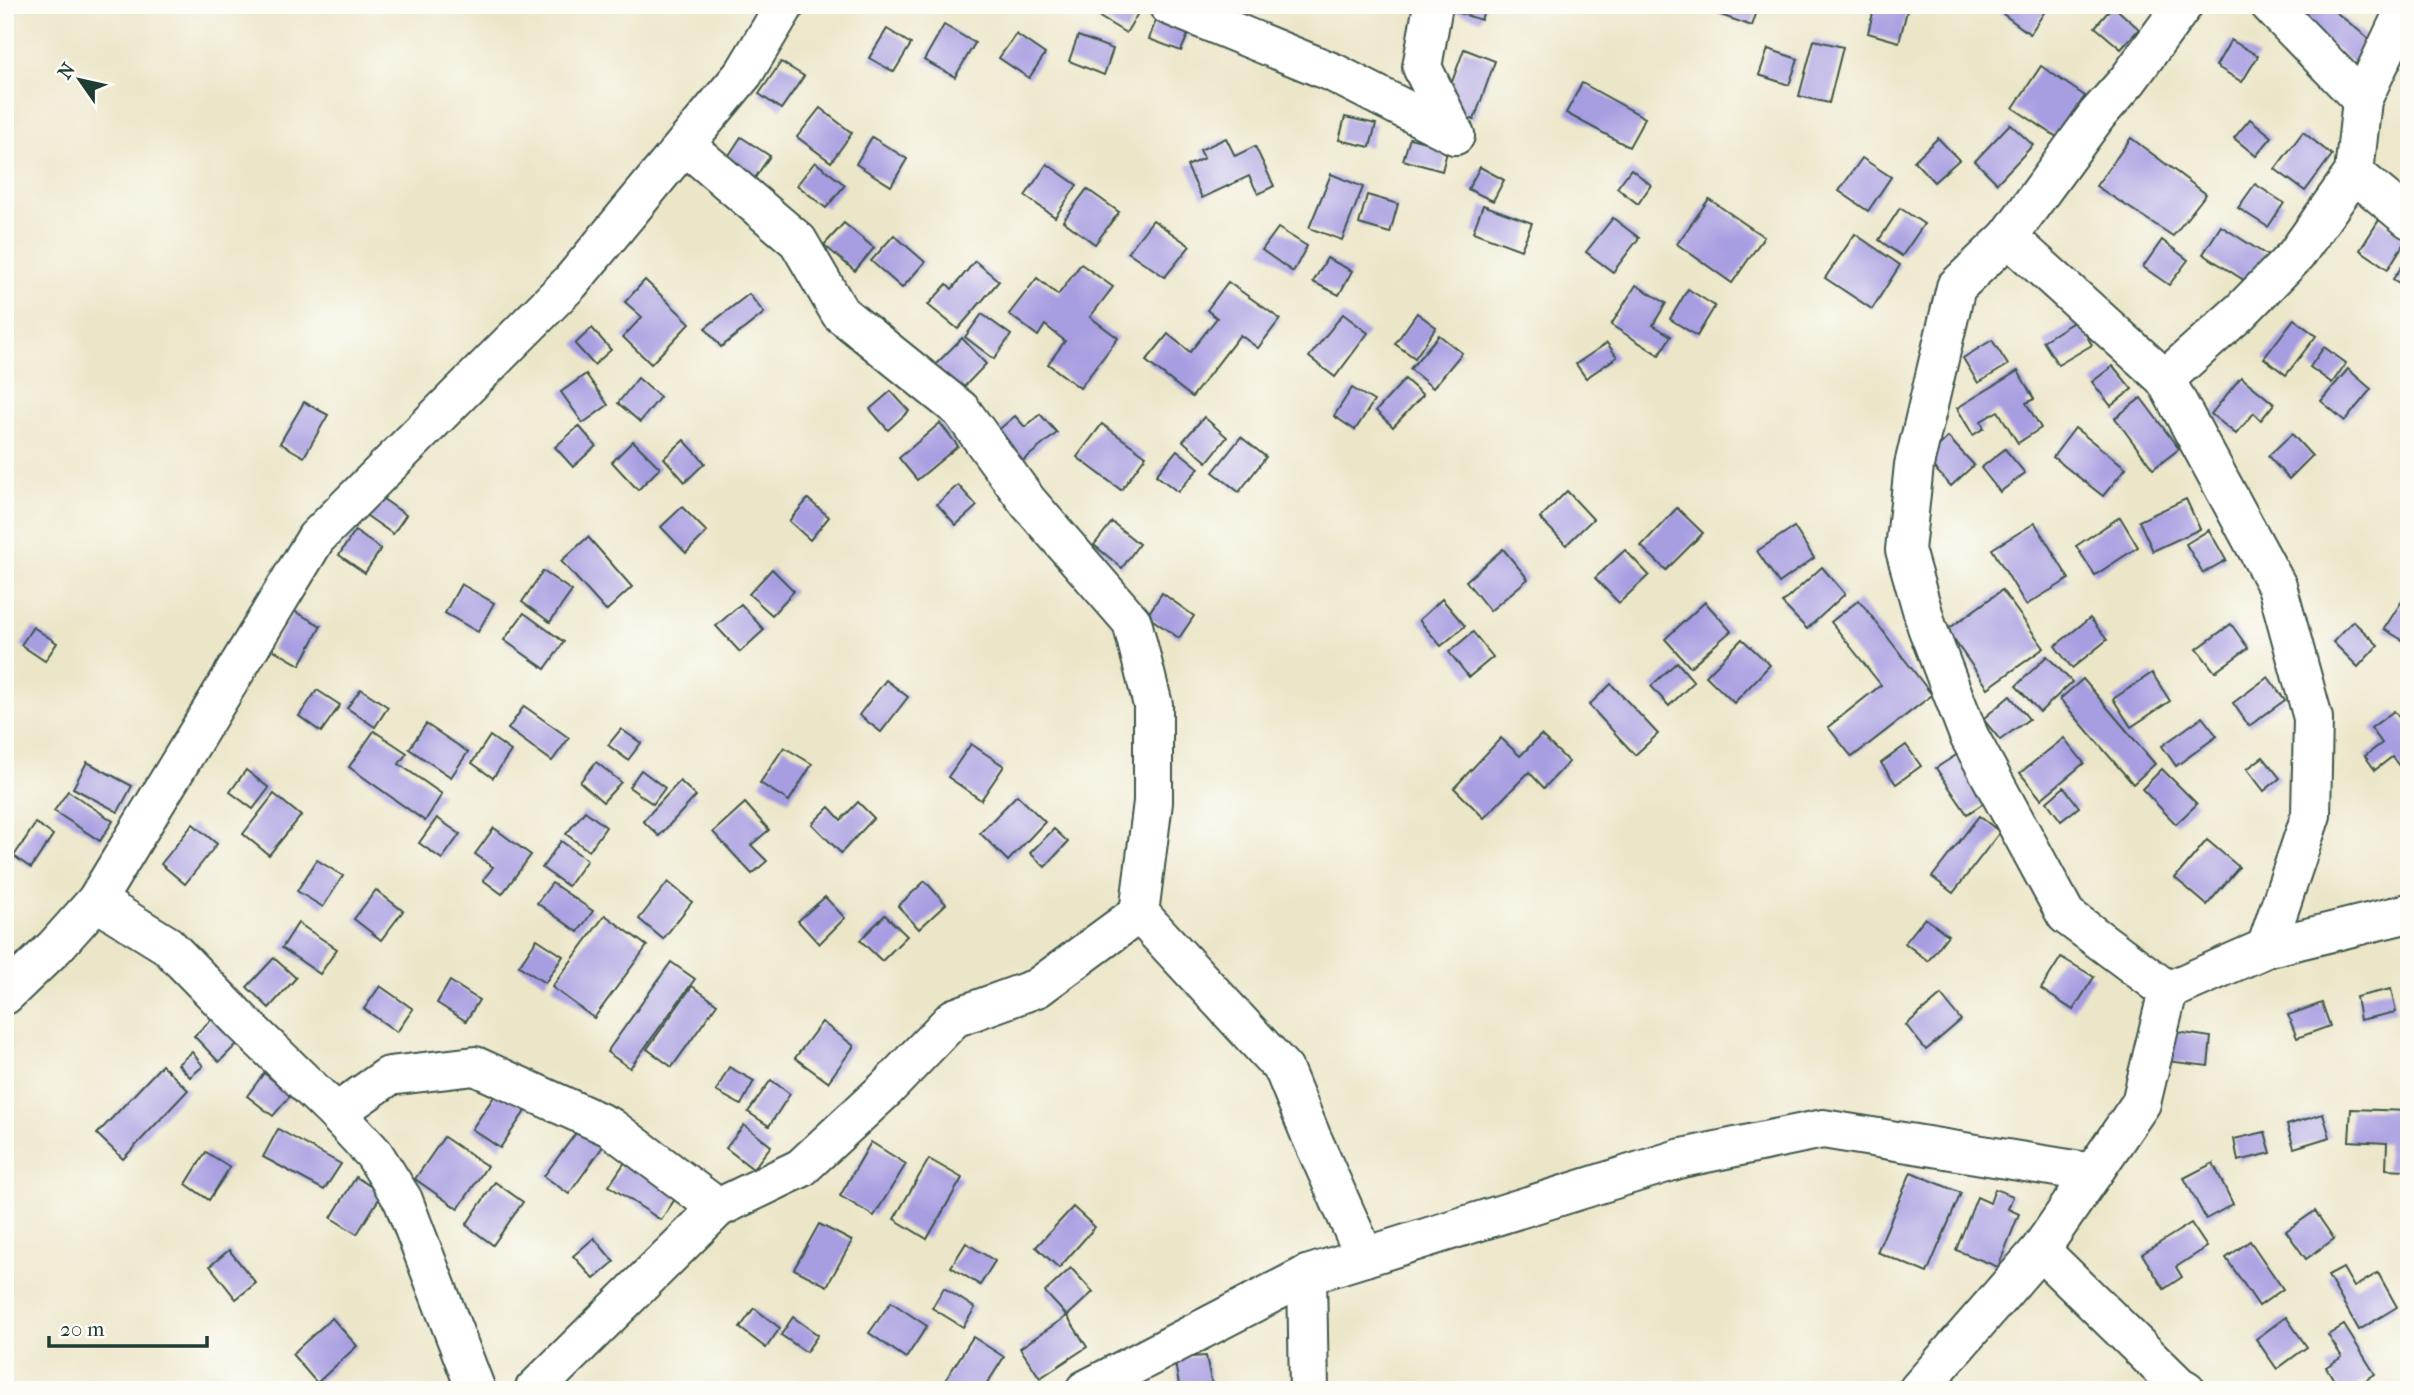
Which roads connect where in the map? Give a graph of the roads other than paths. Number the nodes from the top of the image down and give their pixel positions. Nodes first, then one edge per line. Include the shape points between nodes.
1 (785, 5) edge
2 (1168, 5) edge
3 (1433, 5) edge
4 (2183, 5) edge
5 (2270, 5) edge
6 (2407, 5) edge
7 (2362, 100) junction
8 (685, 145) junction
9 (2354, 173) junction
10 (2409, 219) edge
11 (2008, 237) junction
12 (2165, 379) junction
13 (96, 901) junction
14 (1139, 913) junction
15 (2409, 913) edge
16 (2266, 948) junction
17 (2168, 990) junction
18 (5, 995) edge
19 (336, 1113) junction
20 (2093, 1173) junction
21 (718, 1209) junction
22 (2040, 1250) junction
23 (1365, 1257) junction
24 (1307, 1275) junction
25 (476, 1390) edge
26 (534, 1390) edge
27 (1085, 1390) edge
28 (1309, 1390) edge
29 (1918, 1390) edge
30 (2186, 1390) edge

1 - 8 street via 744,73
2 - 3 street via 1334,73 1455,135 1422,67
4 - 11 street
5 - 7 street
6 - 7 street
7 - 9 street
8 - 13 street via 570,283 316,538
8 - 14 street via 799,242 840,313 961,410 1028,502 1132,622 1153,705 1153,802
9 - 10 street
9 - 12 street via 2296,256
11 - 12 street
11 - 17 street via 1956,287 1914,465 1905,550 1927,627 1969,736 2066,915
12 - 16 street via 2277,586 2313,718 2311,815
13 - 18 street
13 - 19 street via 167,945
14 - 21 street via 1037,988 954,1018 801,1168
14 - 23 street via 1284,1070
15 - 16 street
16 - 17 street
17 - 20 street via 2141,1103
19 - 21 street via 389,1076 475,1066 610,1128
19 - 25 street via 374,1154 403,1200
20 - 22 street
20 - 23 street via 1823,1129 1682,1158
21 - 26 street
22 - 29 street
22 - 30 street
23 - 24 street
24 - 27 street
24 - 28 street

